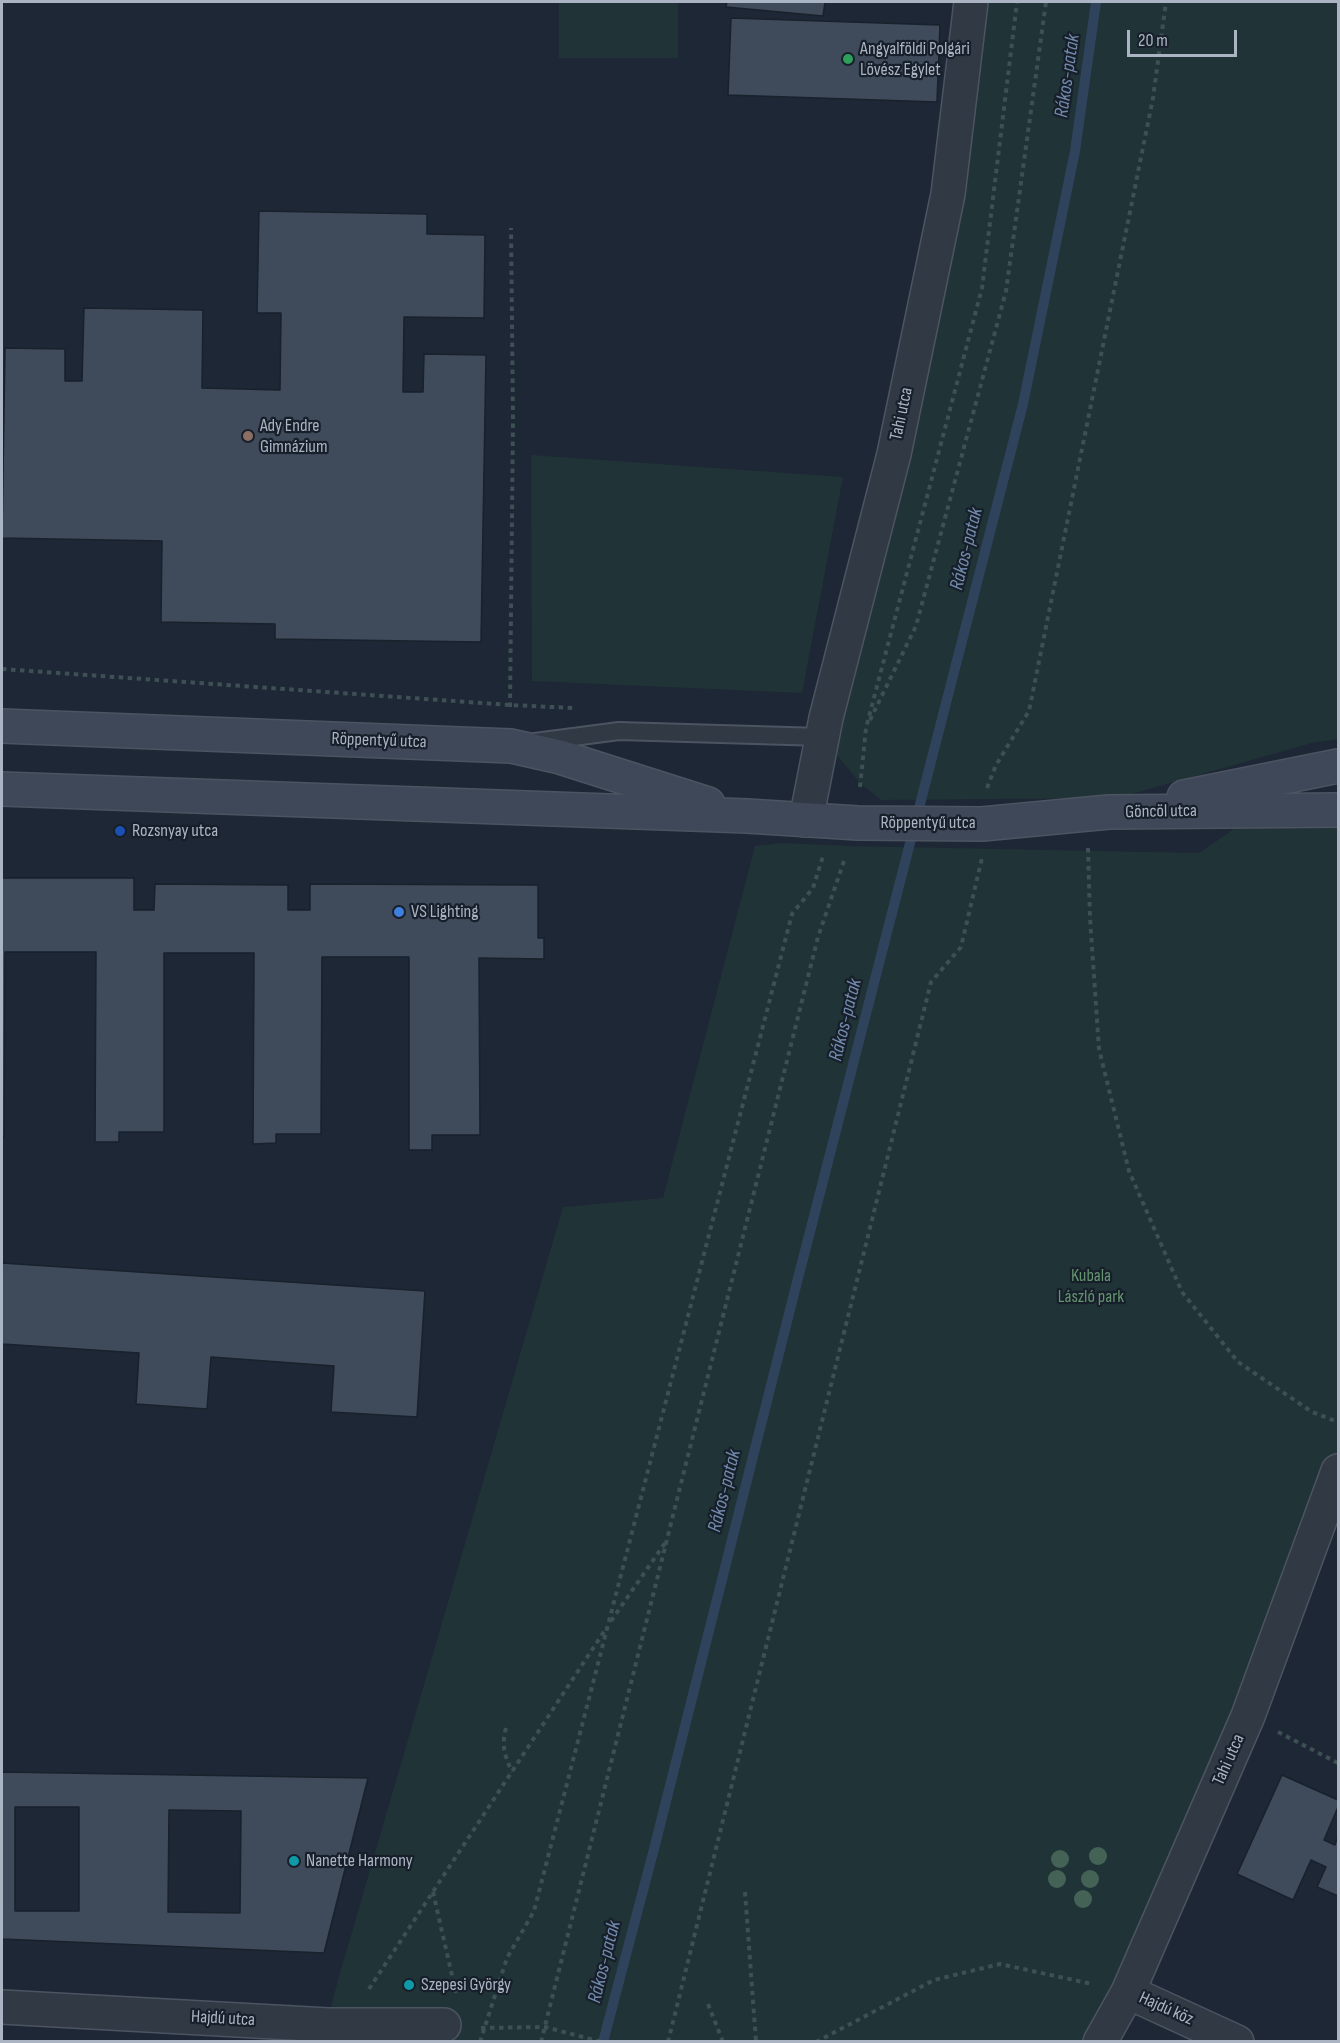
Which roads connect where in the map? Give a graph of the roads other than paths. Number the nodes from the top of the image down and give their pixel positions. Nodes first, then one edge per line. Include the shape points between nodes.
1 (971, 2) edge
2 (2, 726) edge
3 (824, 727) junction
4 (511, 746) junction
5 (1338, 766) edge
6 (2, 789) edge
7 (1338, 810) edge
8 (1098, 813) junction
9 (747, 816) junction
10 (806, 820) junction
11 (1338, 1471) edge
12 (1128, 1992) junction
13 (2, 2007) edge
14 (451, 2014) road end
15 (335, 2030) edge
16 (1100, 2042) edge
17 (1237, 2042) edge

1 - 3 street, Tahi utca via 948,194 894,454
2 - 4 street, Röppentyű utca
3 - 4 lane via 619,731
3 - 10 street, Tahi utca
4 - 9 street, Röppentyű utca via 560,757
5 - 8 street, Göncöl utca
6 - 9 street, Röppentyű utca
7 - 8 street, Göncöl utca
8 - 10 street, Röppentyű utca via 854,835
9 - 10 street, Röppentyű utca
11 - 12 street, Tahi utca via 1248,1716
12 - 16 street, Tahi utca
12 - 17 street, Hajdú köz
13 - 15 street, Hajdú utca
14 - 15 street, Hajdú utca

